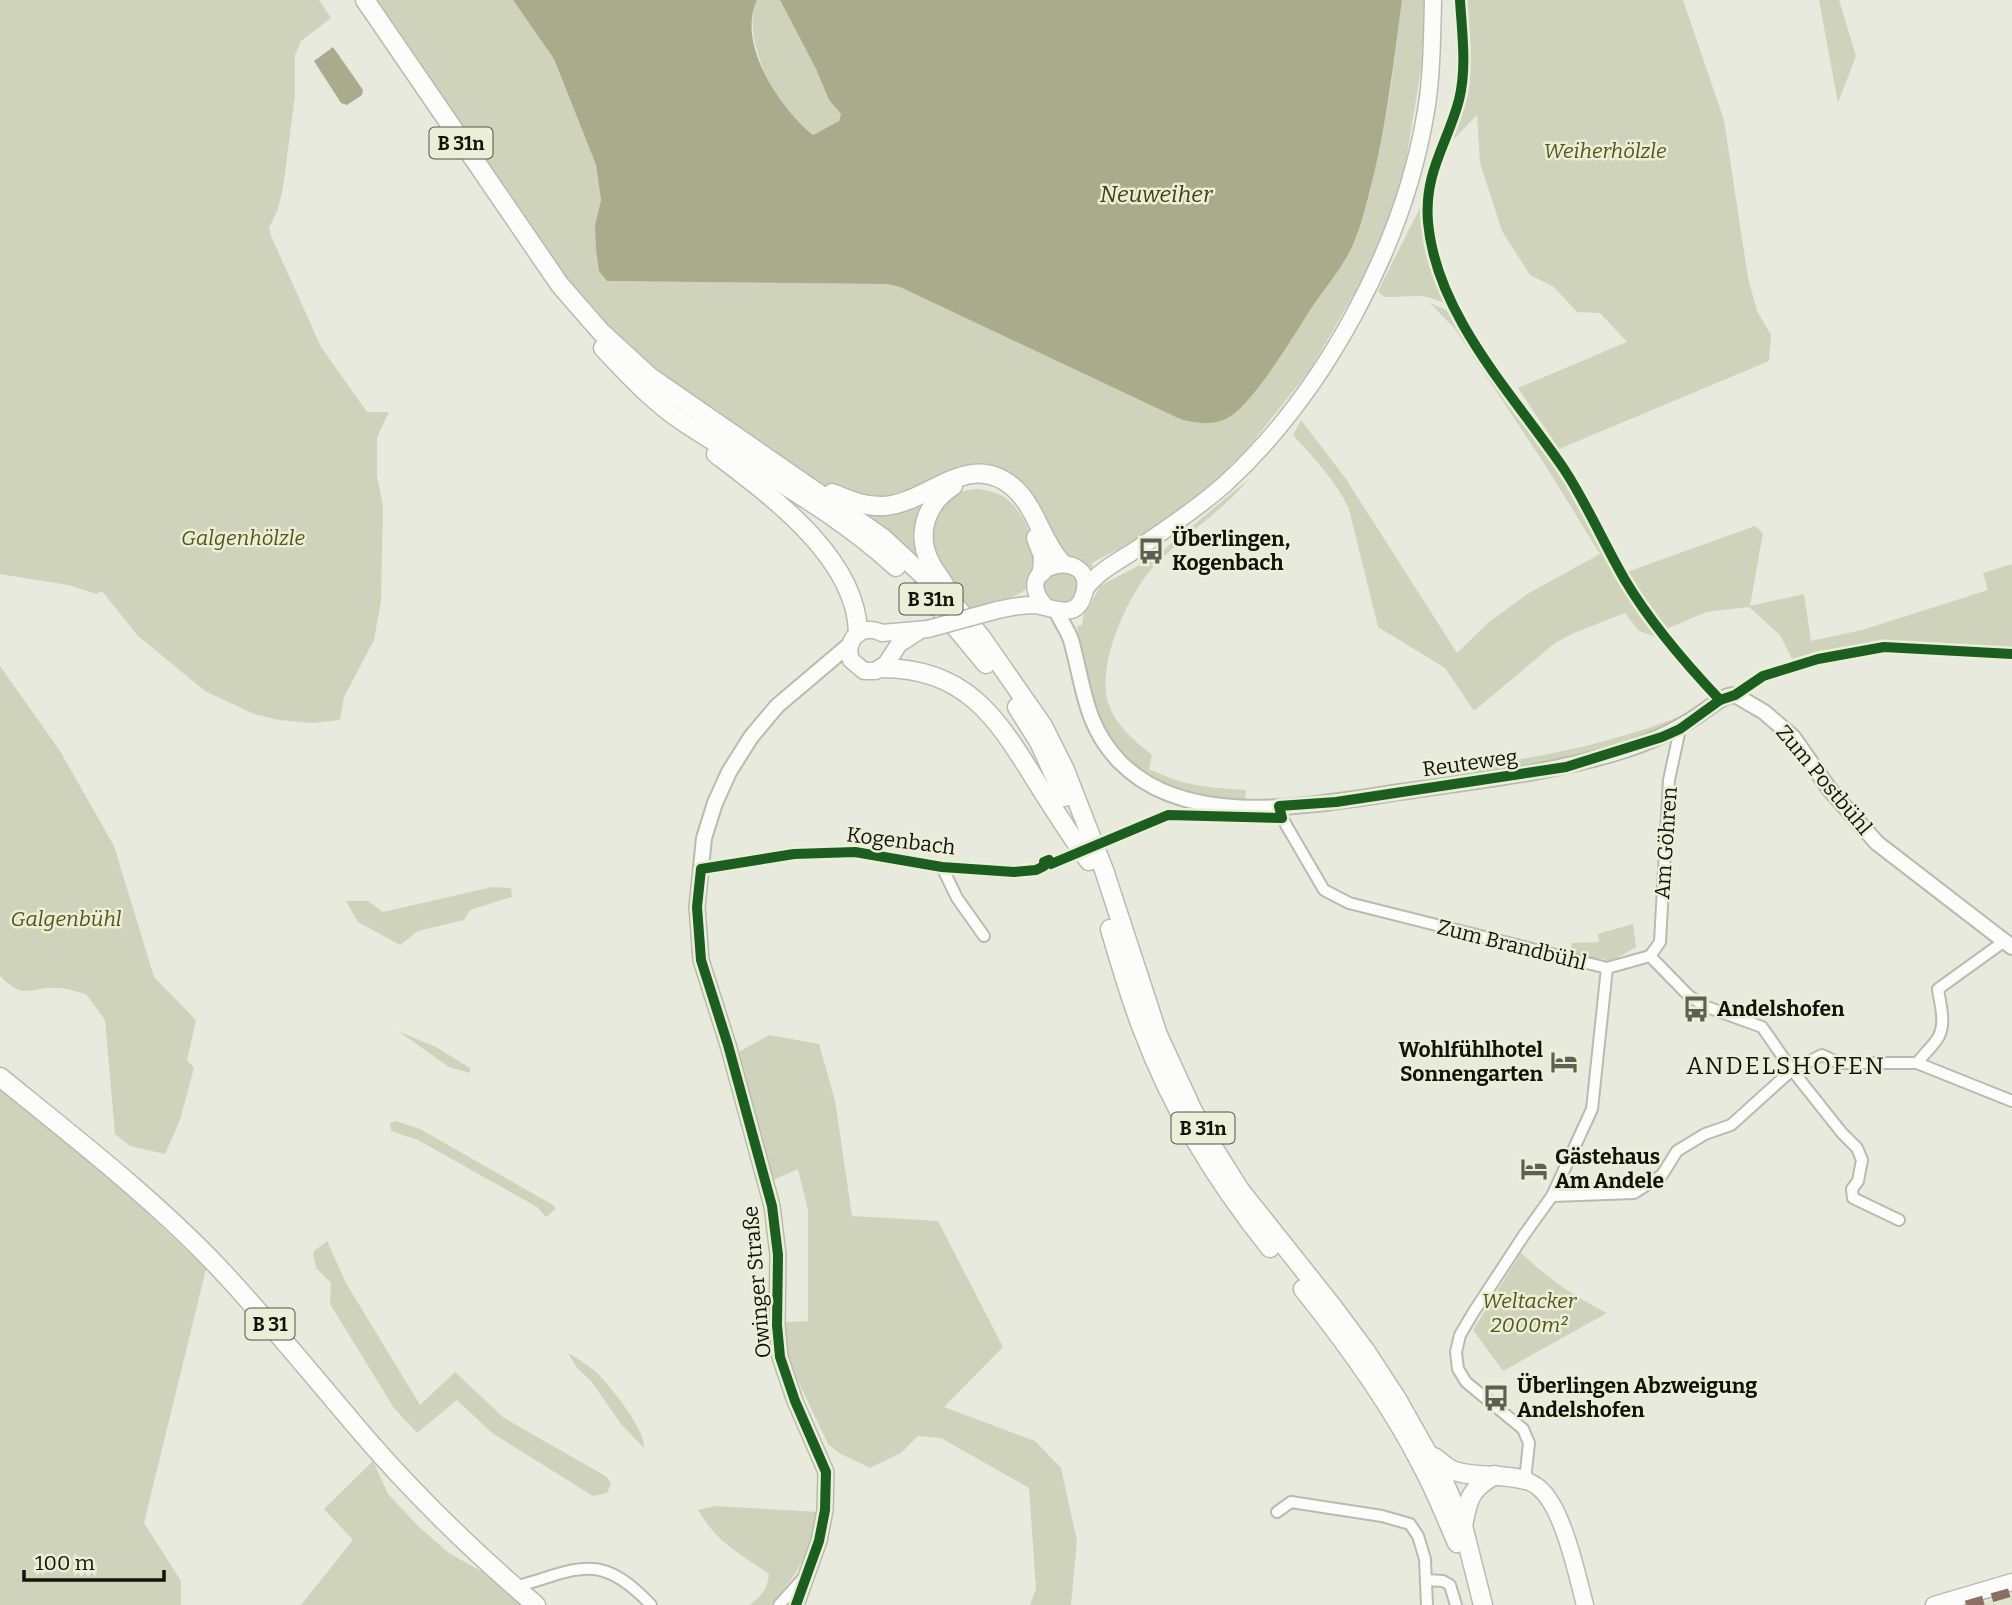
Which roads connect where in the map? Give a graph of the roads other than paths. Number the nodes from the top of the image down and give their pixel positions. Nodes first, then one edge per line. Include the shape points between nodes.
1 (365, 0) edge
2 (1433, 0) edge
3 (559, 285) junction
4 (681, 420) junction
5 (813, 487) junction
6 (1116, 562) junction
7 (1069, 566) junction
8 (1042, 572) junction
9 (1085, 589) junction
10 (953, 603) junction
11 (1046, 603) junction
12 (1075, 607) junction
13 (924, 630) junction
14 (882, 633) junction
15 (1070, 636) junction
16 (853, 639) junction
17 (2012, 654) edge
18 (886, 661) junction
19 (854, 664) junction
20 (813, 676) junction
21 (1735, 695) junction
22 (1680, 729) junction
23 (1279, 806) junction
24 (1089, 861) junction
25 (942, 867) junction
26 (701, 869) junction
27 (1014, 872) dead end
28 (984, 936) dead end
29 (2009, 944) edge
30 (1650, 956) junction
31 (1607, 968) junction
32 (1917, 1063) junction
33 (1792, 1070) junction
34 (0, 1077) edge
35 (2012, 1101) edge
36 (1552, 1196) junction
37 (1899, 1220) dead end
38 (1428, 1452) junction
39 (1495, 1475) junction
40 (1525, 1480) junction
41 (1277, 1512) dead end
42 (1462, 1526) junction
43 (808, 1575) junction
44 (1426, 1580) junction
45 (2012, 1582) edge
46 (515, 1587) junction
47 (1480, 1597) edge
48 (536, 1605) edge
49 (651, 1605) edge
50 (779, 1605) edge
51 (796, 1605) edge
52 (1427, 1605) edge
53 (1455, 1605) edge
54 (1585, 1605) edge
55 (1934, 1605) edge

1 - 3 main road, B 31n
2 - 6 main road via 1427,110 1407,191 1384,253 1337,343 1258,451 1187,515
3 - 4 main road, B 31n via 601,347
3 - 5 main road, B 31n via 650,377
4 - 16 main road via 768,495 833,562 858,617
4 - 24 main road, B 31n via 829,513 933,600 977,652 1038,742
5 - 7 main road via 851,501 885,506 963,475 997,477 1023,497 1052,552
5 - 10 main road, B 31n via 883,538
6 - 7 main road via 1083,570
6 - 9 main road
7 - 8 main road via 1054,564
7 - 9 main road via 1083,578
8 - 10 main road via 1043,556 1016,500 991,484 962,482 933,504 923,529 926,555
8 - 11 main road via 1037,581
9 - 12 main road
10 - 38 main road, B 31n via 1043,726 1065,770 1104,870 1158,1035 1213,1147 1240,1190 1366,1350
11 - 12 main road
11 - 13 main road, bridge via 1009,607
11 - 15 street, Reuteweg
12 - 15 street, Reuteweg
13 - 14 main road
13 - 18 main road via 899,644
14 - 16 main road via 870,629
14 - 18 main road via 890,642
15 - 23 street, Reuteweg via 1091,722 1133,774 1160,790 1196,802
16 - 19 main road via 849,655
16 - 20 street, Owinger Straße
17 - 21 street via 1884,647 1818,659 1763,676
18 - 19 main road via 870,672
18 - 24 main road via 939,678 986,709
19 - 20 street, Owinger Straße
20 - 26 street, Owinger Straße via 762,723 729,772 704,838
21 - 22 street via 1720,700
21 - 29 street, Zum Postbühl via 1793,737 1830,790 1877,844
22 - 23 street, Reuteweg via 1566,768 1336,802
22 - 30 street, Am Göhren via 1669,780 1660,942
23 - 31 street, Zum Brandbühl via 1324,890 1349,903
24 - 47 main road, B 31n via 1143,1032 1180,1113 1220,1182 1352,1350 1423,1467
25 - 26 street, Kogenbach via 855,852 794,854
25 - 27 street, Kogenbach
25 - 28 street
26 - 43 street, Owinger Straße via 697,907 701,960 772,1206 780,1357 826,1472 825,1510
29 - 32 street via 1938,989 1943,1019 1939,1037
30 - 31 street
30 - 33 street via 1689,996 1762,1027
31 - 36 street, Zum Brandbühl via 1592,1109
32 - 33 street via 1839,1063 1822,1055
32 - 35 street
33 - 36 street via 1731,1125 1677,1151 1662,1175 1634,1192
33 - 37 street via 1857,1148 1862,1160 1853,1198
34 - 46 main road, B 31 via 117,1172 191,1240 431,1508
36 - 40 street, Zum Brandbühl via 1473,1313 1456,1352 1466,1382 1522,1429 1529,1443
38 - 39 main road, B 31n via 1451,1469
38 - 42 main road, B 31n
39 - 40 main road
39 - 42 main road via 1469,1497
40 - 54 main road via 1540,1488 1553,1506
41 - 44 street via 1291,1502 1410,1524 1425,1559
42 - 47 main road, B 31n
43 - 50 street
43 - 51 street, Owinger Straße
44 - 52 street
44 - 53 street via 1450,1585
45 - 55 main road
46 - 48 main road, B 31
46 - 49 street via 586,1567 616,1575

